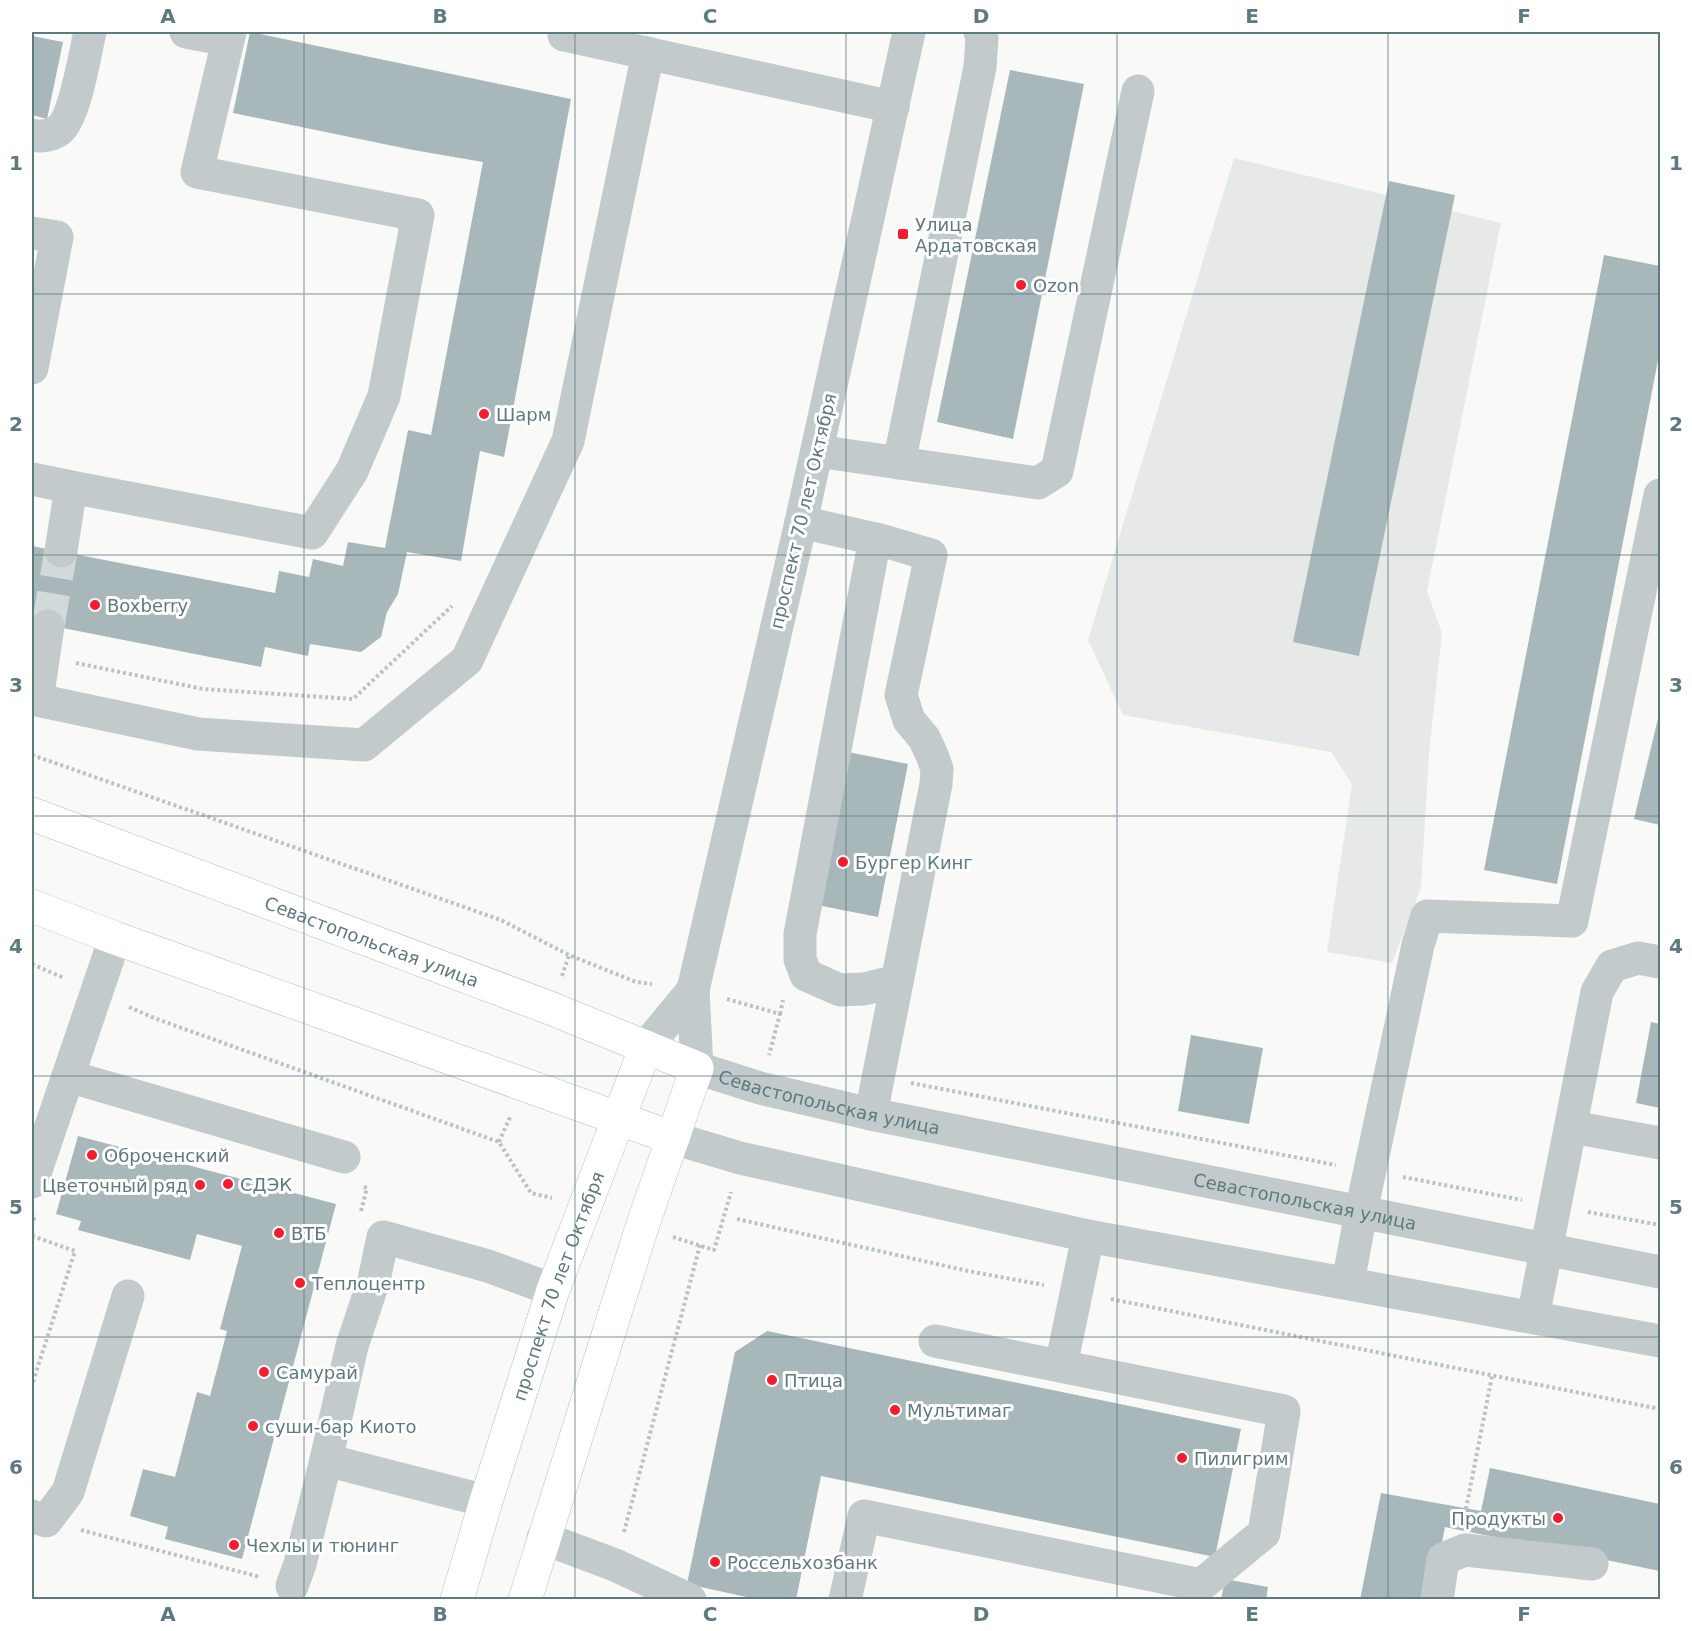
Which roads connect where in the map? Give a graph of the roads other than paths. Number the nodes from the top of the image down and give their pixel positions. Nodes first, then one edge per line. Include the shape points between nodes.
1 (90, 32) edge
2 (186, 32) edge
3 (909, 32) edge
4 (980, 32) edge
5 (559, 33) edge
6 (229, 36) edge
7 (648, 53) junction
8 (1138, 91) dead end
9 (893, 107) junction
10 (32, 135) edge
11 (32, 233) edge
12 (32, 368) edge
13 (817, 451) junction
14 (899, 463) junction
15 (32, 479) edge
16 (71, 487) junction
17 (1660, 495) edge
18 (801, 522) junction
19 (875, 539) junction
20 (61, 551) tunnel mouth
21 (45, 641) tunnel mouth
22 (34, 713) edge
23 (32, 814) edge
24 (32, 906) edge
25 (115, 938) junction
26 (1660, 962) edge
27 (897, 981) junction
28 (693, 990) junction
29 (646, 1047) junction
30 (697, 1068) junction
31 (68, 1076) junction
32 (871, 1114) junction
33 (618, 1117) junction
34 (1572, 1127) junction
35 (674, 1138) junction
36 (1660, 1143) edge
37 (350, 1171) road end
38 (35, 1193) edge
39 (1361, 1212) junction
40 (1088, 1236) junction
41 (1547, 1250) junction
42 (1660, 1272) edge
43 (1348, 1284) junction
44 (553, 1290) junction
45 (128, 1296) dead end
46 (1533, 1317) junction
47 (935, 1341) dead end
48 (1660, 1341) edge
49 (1061, 1366) junction
50 (326, 1460) junction
51 (486, 1501) junction
52 (39, 1518) edge
53 (543, 1538) junction
54 (1592, 1564) dead end
55 (292, 1586) dead end
56 (457, 1599) edge
57 (525, 1599) edge
58 (690, 1599) edge
59 (845, 1599) edge
60 (1437, 1599) edge

1 - 10 street via 70,114 59,130 41,137
2 - 6 street
3 - 9 street, проспект 70 лет Октября
4 - 14 street via 980,67
5 - 7 street
6 - 16 street via 197,172 418,214 384,396 352,471 312,533
7 - 9 street
7 - 22 street via 568,441 467,660 364,745 198,734
8 - 14 street via 1057,471 1038,483
9 - 13 street, проспект 70 лет Октября
11 - 12 street via 57,237
13 - 14 street
13 - 18 street, проспект 70 лет Октября
15 - 16 street
16 - 20 street
17 - 39 street via 1572,921 1427,916
18 - 19 street
18 - 28 street, проспект 70 лет Октября
19 - 27 street via 931,555 901,695 909,720 932,755 937,769 936,784
19 - 27 street via 800,934 800,959 806,975 840,990
21 - 22 street
23 - 29 main road, Севастопольская улица
24 - 25 main road
25 - 31 street
25 - 33 main road
26 - 34 street via 1638,958 1612,966 1597,992
27 - 32 street
28 - 29 street, проспект 70 лет Октября
28 - 30 street, проспект 70 лет Октября
29 - 30 main road, Севастопольская улица
29 - 33 main road, проспект 70 лет Октября
30 - 32 street, Севастопольская улица via 760,1088
30 - 35 main road, проспект 70 лет Октября
31 - 37 street
31 - 38 street
32 - 39 street, Севастопольская улица
33 - 35 main road
33 - 44 main road, проспект 70 лет Октября
34 - 36 street
34 - 41 street
35 - 40 street via 740,1158
35 - 53 main road, проспект 70 лет Октября
39 - 41 street, Севастопольская улица
39 - 43 street
40 - 43 street
40 - 49 street
41 - 42 street, Севастопольская улица
41 - 46 street
43 - 46 street
44 - 50 street via 488,1266 383,1237 374,1280 352,1346
44 - 51 main road, проспект 70 лет Октября
45 - 52 street via 68,1492
46 - 48 street
47 - 49 street
49 - 59 street via 1284,1411 1264,1533 1202,1585 864,1516
50 - 51 street
50 - 55 street
51 - 56 main road, проспект 70 лет Октября
53 - 57 main road, проспект 70 лет Октября
53 - 58 street
54 - 60 street via 1465,1550 1443,1559

